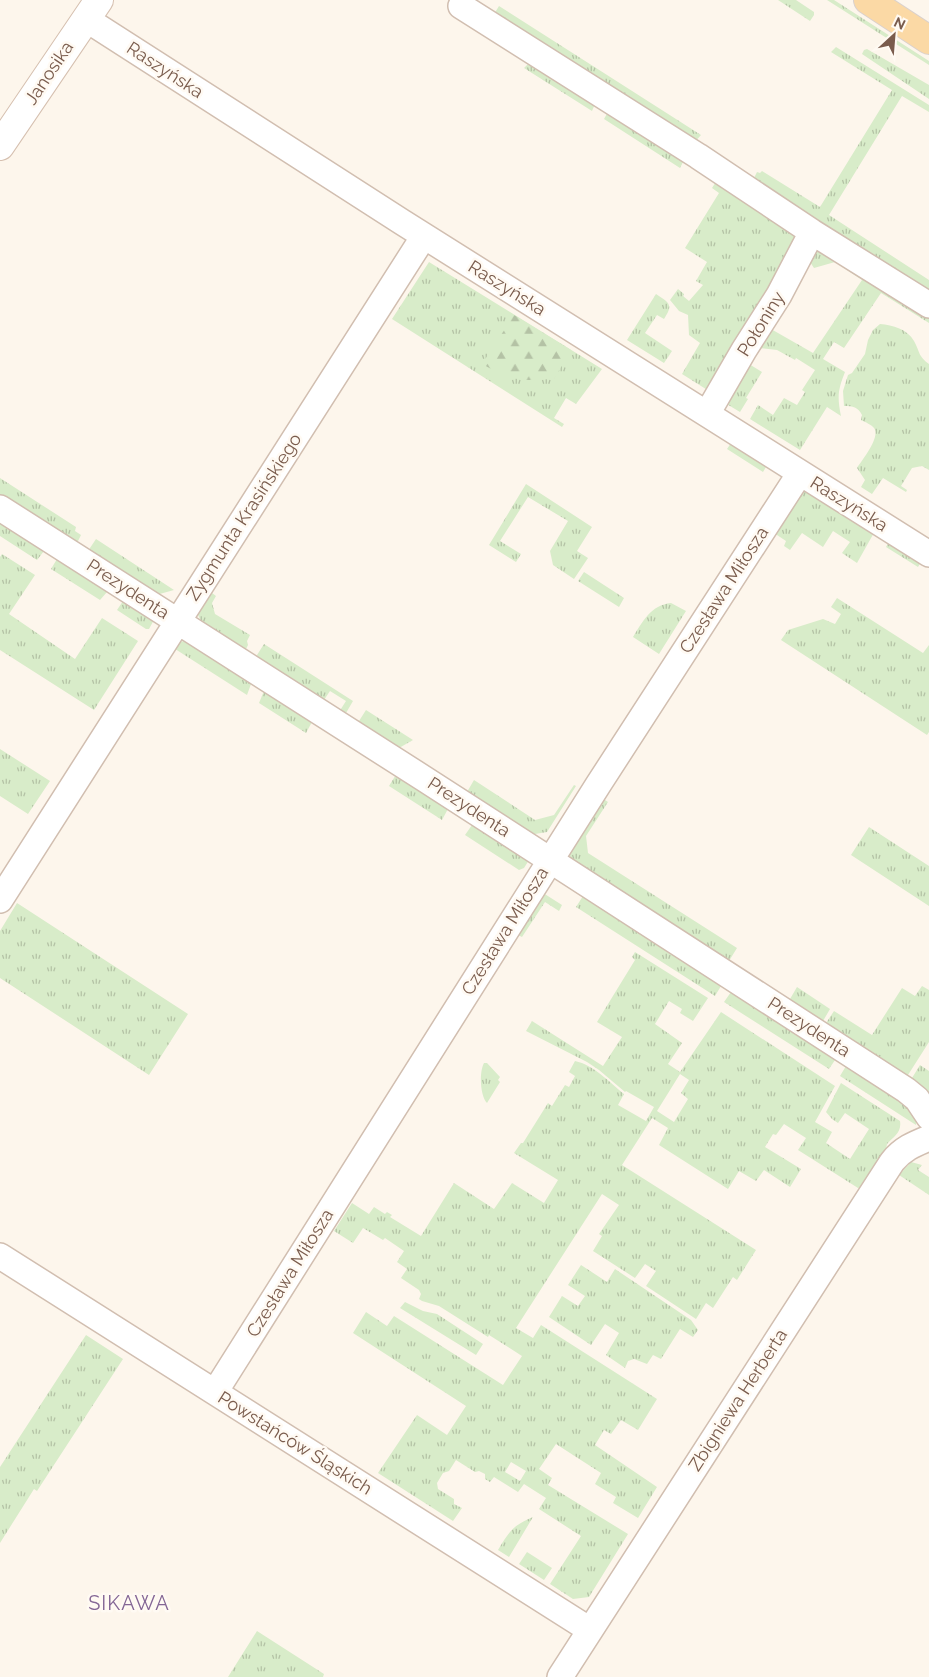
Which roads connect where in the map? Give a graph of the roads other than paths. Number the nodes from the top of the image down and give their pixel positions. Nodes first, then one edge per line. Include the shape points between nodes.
1 (868, 0) edge
2 (461, 6) dead end
3 (92, 10) edge
4 (926, 33) edge
5 (0, 146) edge
6 (812, 232) junction
7 (424, 236) junction
8 (929, 305) edge
9 (707, 414) junction
10 (800, 473) junction
11 (0, 508) edge
12 (929, 554) edge
13 (178, 621) junction
14 (550, 860) junction
15 (0, 900) edge
16 (929, 1116) edge
17 (929, 1138) edge
18 (0, 1256) edge
19 (215, 1392) junction
20 (590, 1630) junction
21 (560, 1677) edge

1 - 4 main road
2 - 6 street
3 - 5 street, Janosika
3 - 7 street, Raszyńska
6 - 8 street
6 - 9 street, Połoniny via 779,295
7 - 9 street, Raszyńska
7 - 13 street, Zygmunta Krasińskiego
9 - 10 street, Raszyńska
10 - 12 street, Raszyńska
10 - 14 street, Czesława Miłosza
11 - 13 street, Prezydenta
13 - 14 street, Prezydenta
13 - 15 street, Zygmunta Krasińskiego
14 - 16 street, Prezydenta via 906,1090 917,1098
14 - 19 street, Czesława Miłosza
17 - 20 street, Zbigniewa Herberta via 909,1146 892,1162
18 - 19 street, Powstańców Śląskich
19 - 20 street, Powstańców Śląskich
20 - 21 street, Zbigniewa Herberta

